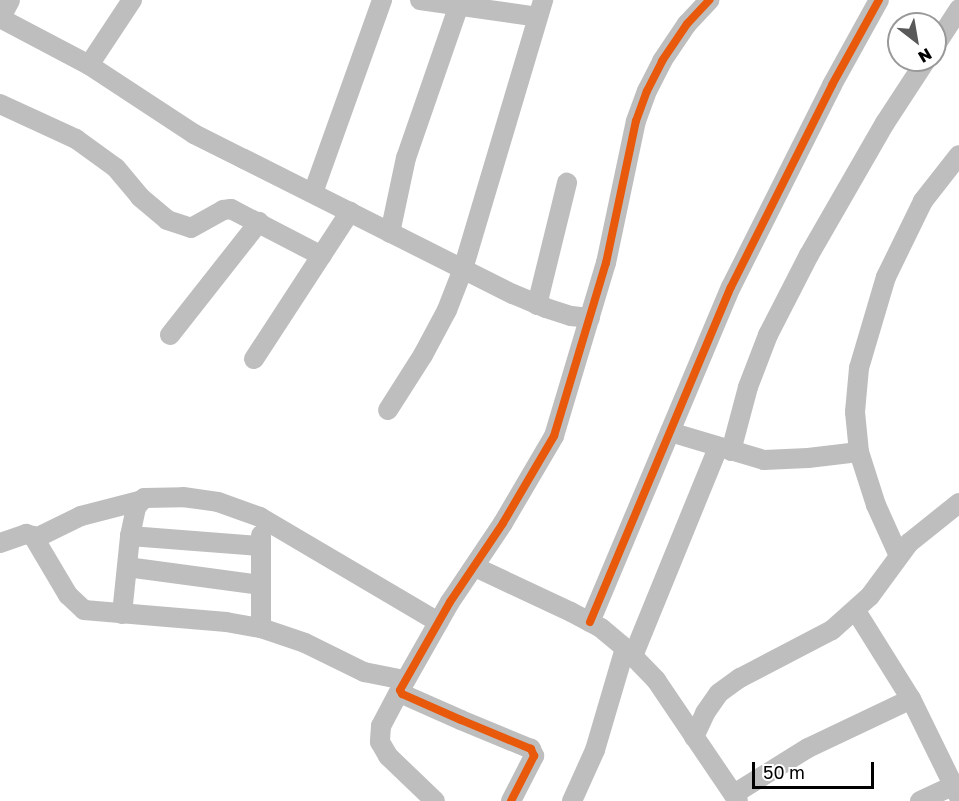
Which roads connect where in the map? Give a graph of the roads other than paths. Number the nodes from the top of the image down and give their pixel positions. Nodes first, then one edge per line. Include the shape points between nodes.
1 (10, 0) edge
2 (132, 0) edge
3 (382, 0) edge
4 (420, 0) edge
5 (710, 0) edge
6 (879, 0) edge
7 (459, 5) junction
8 (541, 9) edge
9 (959, 9) edge
10 (0, 19) edge
11 (947, 28) edge
12 (89, 65) junction
13 (918, 72) edge
14 (0, 104) edge
15 (959, 155) edge
16 (567, 183) dead end
17 (314, 193) junction
18 (350, 212) junction
19 (259, 222) junction
20 (390, 233) junction
21 (321, 256) junction
22 (463, 269) junction
23 (537, 305) junction
24 (590, 318) junction
25 (170, 335) dead end
26 (254, 359) dead end
27 (388, 410) dead end
28 (670, 432) junction
29 (724, 450) junction
30 (859, 452) junction
31 (139, 501) junction
32 (959, 503) edge
33 (260, 517) junction
34 (130, 536) junction
35 (36, 538) junction
36 (0, 543) edge
37 (261, 546) junction
38 (899, 556) junction
39 (127, 567) junction
40 (475, 567) junction
41 (261, 585) junction
42 (856, 611) junction
43 (122, 614) junction
44 (438, 622) junction
45 (590, 622) junction
46 (261, 628) junction
47 (629, 652) junction
48 (402, 685) junction
49 (911, 699) junction
50 (694, 737) junction
51 (956, 791) edge
52 (736, 798) edge
53 (435, 801) edge
54 (511, 801) edge
55 (572, 801) edge
56 (920, 801) edge

1 - 10 street
2 - 12 street
3 - 17 street
4 - 7 street
5 - 24 street via 687,24 647,91 636,122 606,263
6 - 28 street via 731,287
7 - 8 street
7 - 20 street via 406,158
8 - 22 street
9 - 11 street
10 - 12 street
12 - 17 street via 194,134
13 - 29 street via 809,255 768,335
14 - 19 street via 76,139 116,168 154,210 181,227 191,228 231,209
15 - 30 street via 923,201 886,277 859,368 855,412
16 - 23 street
17 - 18 street
18 - 20 street
18 - 21 street
19 - 21 street
19 - 25 street
20 - 22 street
21 - 26 street
22 - 23 street
22 - 27 street via 432,337
23 - 24 street
24 - 40 street via 554,436
28 - 29 street
28 - 45 street
29 - 30 street via 764,459
29 - 47 street
30 - 38 street via 876,505
31 - 33 street via 183,497 218,502
31 - 34 street
31 - 35 street via 81,516
32 - 38 street via 909,543
33 - 37 street
33 - 44 street
34 - 37 street
34 - 39 street
35 - 36 street via 26,534
35 - 43 street via 78,607
37 - 41 street
38 - 42 street
39 - 41 street
39 - 43 street
40 - 44 street
40 - 45 street
41 - 46 street
42 - 49 street
42 - 50 street via 832,630 719,693
43 - 46 street
44 - 48 street
45 - 47 street
46 - 48 street
47 - 50 street via 656,680
47 - 55 street via 595,750
48 - 53 street via 381,726 380,742 388,756
48 - 54 street via 402,694 531,749 534,756
49 - 51 street
49 - 52 street via 808,748
50 - 52 street
51 - 56 street

